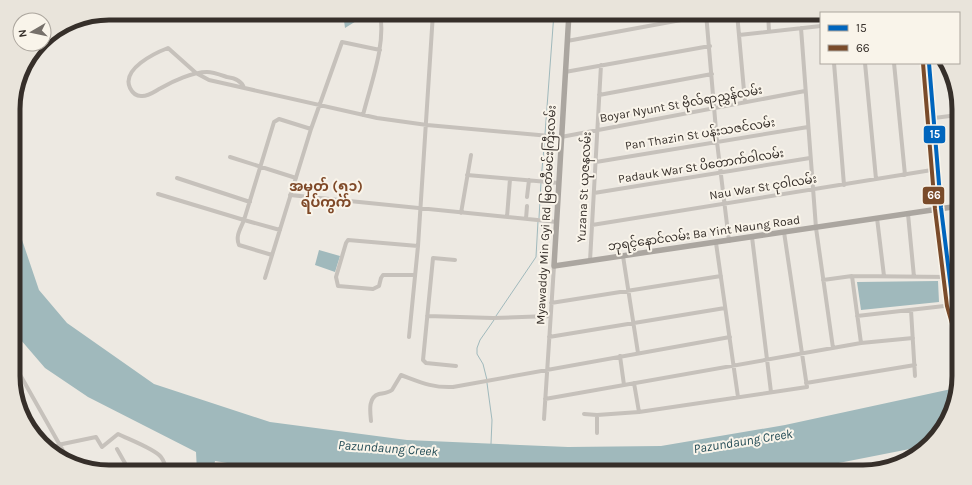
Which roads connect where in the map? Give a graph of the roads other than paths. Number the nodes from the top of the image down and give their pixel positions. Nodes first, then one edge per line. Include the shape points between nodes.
1 (382, 20) edge
2 (433, 20) edge
3 (568, 20) edge
4 (675, 20) edge
5 (707, 20) edge
6 (738, 20) edge
7 (768, 20) edge
8 (820, 26) edge
9 (801, 28) junction
10 (769, 31) junction
11 (739, 35) junction
12 (567, 41) junction
13 (710, 46) junction
14 (380, 50) junction
15 (834, 64) edge
16 (864, 64) edge
17 (894, 64) edge
18 (928, 64) edge
19 (601, 65) junction
20 (565, 72) junction
21 (196, 73) junction
22 (712, 74) junction
23 (244, 88) junction
24 (805, 91) junction
25 (599, 95) junction
26 (745, 102) junction
27 (319, 105) junction
28 (715, 108) junction
29 (363, 115) junction
30 (952, 116) edge
31 (934, 118) junction
32 (427, 125) junction
33 (808, 127) junction
34 (311, 129) junction
35 (597, 129) junction
36 (562, 137) junction
37 (717, 142) junction
38 (470, 155) dead end
39 (230, 157) dead end
40 (810, 158) junction
41 (596, 162) junction
42 (261, 167) junction
43 (938, 169) junction
44 (720, 174) junction
45 (467, 175) junction
46 (905, 175) junction
47 (177, 178) dead end
48 (296, 178) junction
49 (510, 178) junction
50 (876, 179) junction
51 (529, 180) junction
52 (559, 183) junction
53 (844, 184) junction
54 (813, 190) junction
55 (594, 193) junction
56 (158, 194) dead end
57 (290, 195) junction
58 (527, 197) dead end
59 (250, 202) junction
60 (724, 204) junction
61 (527, 206) dead end
62 (952, 207) edge
63 (942, 208) junction
64 (421, 209) junction
65 (460, 213) junction
66 (908, 214) junction
67 (507, 217) junction
68 (877, 218) junction
69 (526, 219) junction
70 (244, 220) junction
71 (557, 222) junction
72 (592, 225) junction
73 (816, 228) junction
74 (280, 230) junction
75 (784, 232) junction
76 (752, 237) junction
77 (729, 241) junction
78 (716, 243) junction
79 (418, 246) junction
80 (272, 255) junction
81 (623, 256) junction
82 (455, 260) dead end
83 (593, 261) junction
84 (554, 266) junction
85 (415, 275) junction
86 (721, 276) junction
87 (852, 276) junction
88 (884, 276) junction
89 (914, 276) junction
90 (949, 277) junction
91 (265, 278) dead end
92 (823, 280) junction
93 (628, 291) junction
94 (952, 294) edge
95 (551, 303) junction
96 (952, 305) edge
97 (726, 308) junction
98 (910, 310) junction
99 (427, 316) junction
100 (550, 316) junction
101 (857, 316) junction
102 (633, 323) junction
103 (409, 337) dead end
104 (549, 337) junction
105 (730, 337) junction
106 (913, 338) junction
107 (861, 343) junction
108 (833, 348) junction
109 (638, 353) junction
110 (802, 354) junction
111 (620, 356) junction
112 (767, 360) junction
113 (734, 365) junction
114 (914, 365) junction
115 (456, 366) dead end
116 (547, 371) junction
117 (915, 376) dead end
118 (20, 380) edge
119 (634, 383) junction
120 (624, 385) junction
121 (807, 385) junction
122 (771, 392) junction
123 (738, 397) junction
124 (546, 399) junction
125 (639, 412) junction
126 (584, 414) dead end
127 (597, 415) junction
128 (544, 419) dead end
129 (371, 421) dead end
130 (597, 433) dead end
131 (59, 444) junction
132 (54, 445) edge
133 (117, 449) dead end
134 (64, 452) edge
135 (126, 465) edge
136 (165, 465) edge

1 - 14 street
2 - 32 street
3 - 12 main road, Myawaddy Min Gyi Rd မြဝတီမင်းကြီးလမ်း
4 - 12 street
5 - 13 street
6 - 11 street
7 - 10 street
8 - 9 street
9 - 10 street
9 - 24 street
10 - 11 street
11 - 26 street
12 - 20 main road, Myawaddy Min Gyi Rd မြဝတီမင်းကြီးလမ်း
13 - 19 street
13 - 22 street
14 - 27 street via 342,42
14 - 29 street
15 - 53 street
16 - 50 street
17 - 46 street
18 - 31 main road
19 - 20 street
19 - 25 street, Yuzana St ယုဇနလမ်း
20 - 36 main road, Myawaddy Min Gyi Rd မြဝတီမင်းကြီးလမ်း
21 - 21 street, Boyar Nyunt St ဗိုလ်ရာညွှန်လမ်း via 146,96 133,92 128,82 129,76 137,66 148,57 168,48
21 - 23 street, Boyar Nyunt St ဗိုလ်ရာညွှန်လမ်း via 209,80
21 - 23 street via 208,72 229,77 241,82
22 - 25 street
22 - 28 street
23 - 27 street, Boyar Nyunt St ဗိုလ်ရာညွှန်လမ်း
24 - 26 street, Boyar Nyunt St ဗိုလ်ရာညွှန်လမ်း
24 - 33 street
25 - 35 street, Yuzana St ယုဇနလမ်း
26 - 28 street, Boyar Nyunt St ဗိုလ်ရာညွှန်လမ်း
27 - 29 street, Boyar Nyunt St ဗိုလ်ရာညွှန်လမ်း
27 - 34 street
28 - 35 street, Boyar Nyunt St ဗိုလ်ရာညွှန်လမ်း
28 - 37 street
29 - 32 street, Boyar Nyunt St ဗိုလ်ရာညွှန်လမ်း
30 - 31 street
31 - 43 main road
32 - 36 street, Boyar Nyunt St ဗိုလ်ရာညွှန်လမ်း
32 - 64 street
33 - 37 street, Pan Thazin St ပန်းသဇင်လမ်း
33 - 40 street
34 - 42 street via 276,120
34 - 48 street
35 - 36 street, Boyar Nyunt St ဗိုလ်ရာညွှန်လမ်း
35 - 41 street, Yuzana St ယုဇနလမ်း
36 - 52 main road, Myawaddy Min Gyi Rd မြဝတီမင်းကြီးလမ်း
37 - 41 street, Pan Thazin St ပန်းသဇင်လမ်း
37 - 44 street
38 - 45 street
39 - 42 street
40 - 44 street, Padauk War St ပိတောက်ဝါလမ်း
40 - 54 street
41 - 55 street, Yuzana St ယုဇနလမ်း
42 - 48 street
42 - 59 street
43 - 46 street, Nau War St ငုဝါလမ်း
43 - 63 main road
44 - 55 street, Padauk War St ပိတောက်ဝါလမ်း
44 - 60 street
45 - 49 street
45 - 65 street
46 - 50 street, Nau War St ငုဝါလမ်း
47 - 59 street
48 - 57 street
49 - 51 street
49 - 67 street
50 - 53 street, Nau War St ငုဝါလမ်း
51 - 52 street
51 - 58 street
52 - 71 main road, Myawaddy Min Gyi Rd မြဝတီမင်းကြီးလမ်း
53 - 54 street, Nau War St ငုဝါလမ်း
54 - 60 street, Nau War St ငုဝါလမ်း
54 - 73 street
55 - 72 street, Yuzana St ယုဇနလမ်း
56 - 70 street
57 - 64 street
57 - 74 street
59 - 70 street
60 - 72 street, Nau War St ငုဝါလမ်း
60 - 77 street
61 - 69 street
62 - 63 main road, ဘုရင့်နောင်လမ်း Ba Yint Naung Road
63 - 66 main road, ဘုရင့်နောင်လမ်း Ba Yint Naung Road
63 - 90 main road
64 - 65 street
64 - 79 street
65 - 67 street
66 - 68 main road, ဘုရင့်နောင်လမ်း Ba Yint Naung Road
66 - 89 street
67 - 69 street
68 - 73 main road, ဘုရင့်နောင်လမ်း Ba Yint Naung Road
68 - 88 street
69 - 71 street
70 - 74 street
70 - 80 street via 237,236 239,245
71 - 84 main road, Myawaddy Min Gyi Rd မြဝတီမင်းကြီးလမ်း
72 - 83 street, Yuzana St ယုဇနလမ်း
73 - 75 main road, ဘုရင့်နောင်လမ်း Ba Yint Naung Road
73 - 92 street
74 - 80 street
75 - 76 main road, ဘုရင့်နောင်လမ်း Ba Yint Naung Road
75 - 110 street
76 - 77 main road, ဘုရင့်နောင်လမ်း Ba Yint Naung Road
76 - 112 street
77 - 78 main road, ဘုရင့်နောင်လမ်း Ba Yint Naung Road
78 - 81 main road, ဘုရင့်နောင်လမ်း Ba Yint Naung Road
78 - 86 street
79 - 85 street
79 - 85 street via 348,240 336,277 338,286 372,289 379,286 383,275
80 - 91 street
81 - 83 main road, ဘုရင့်နောင်လမ်း Ba Yint Naung Road
81 - 93 street
82 - 99 street via 433,258
83 - 84 main road, ဘုရင့်နောင်လမ်း Ba Yint Naung Road
84 - 95 street, Myawaddy Min Gyi Rd မြဝတီမင်းကြီးလမ်း
85 - 103 street
86 - 93 street
86 - 97 street
87 - 88 street
87 - 92 street
87 - 101 street
88 - 89 street
89 - 90 street
90 - 94 main road
92 - 108 street
93 - 95 street
93 - 102 street
95 - 100 street, Myawaddy Min Gyi Rd မြဝတီမင်းကြီးလမ်း
96 - 98 street
97 - 102 street
97 - 105 street
98 - 101 street
98 - 106 street
99 - 100 street
99 - 115 street via 424,362
100 - 104 street, Myawaddy Min Gyi Rd မြဝတီမင်းကြီးလမ်း
101 - 107 street
102 - 104 street
102 - 109 street
104 - 116 street, Myawaddy Min Gyi Rd မြဝတီမင်းကြီးလမ်း
105 - 109 street
105 - 113 street
106 - 107 street
106 - 114 street
107 - 108 street
108 - 110 street
109 - 111 street
110 - 112 street
110 - 121 street
111 - 116 street
111 - 120 street
112 - 113 street
112 - 122 street
113 - 119 street
113 - 123 street
114 - 117 street
114 - 121 street
116 - 124 street, Myawaddy Min Gyi Rd မြဝတီမင်းကြီးလမ်း
116 - 129 street via 440,388 401,375 392,390 372,398
118 - 131 street
119 - 120 street
119 - 125 street
120 - 124 street
121 - 122 street
122 - 123 street
123 - 125 street
124 - 128 street, Myawaddy Min Gyi Rd မြဝတီမင်းကြီးလမ်း
125 - 127 street
126 - 127 street
127 - 130 street
131 - 132 street
131 - 134 street
131 - 136 street via 96,437 102,447 118,434 152,450 161,456
133 - 135 street

